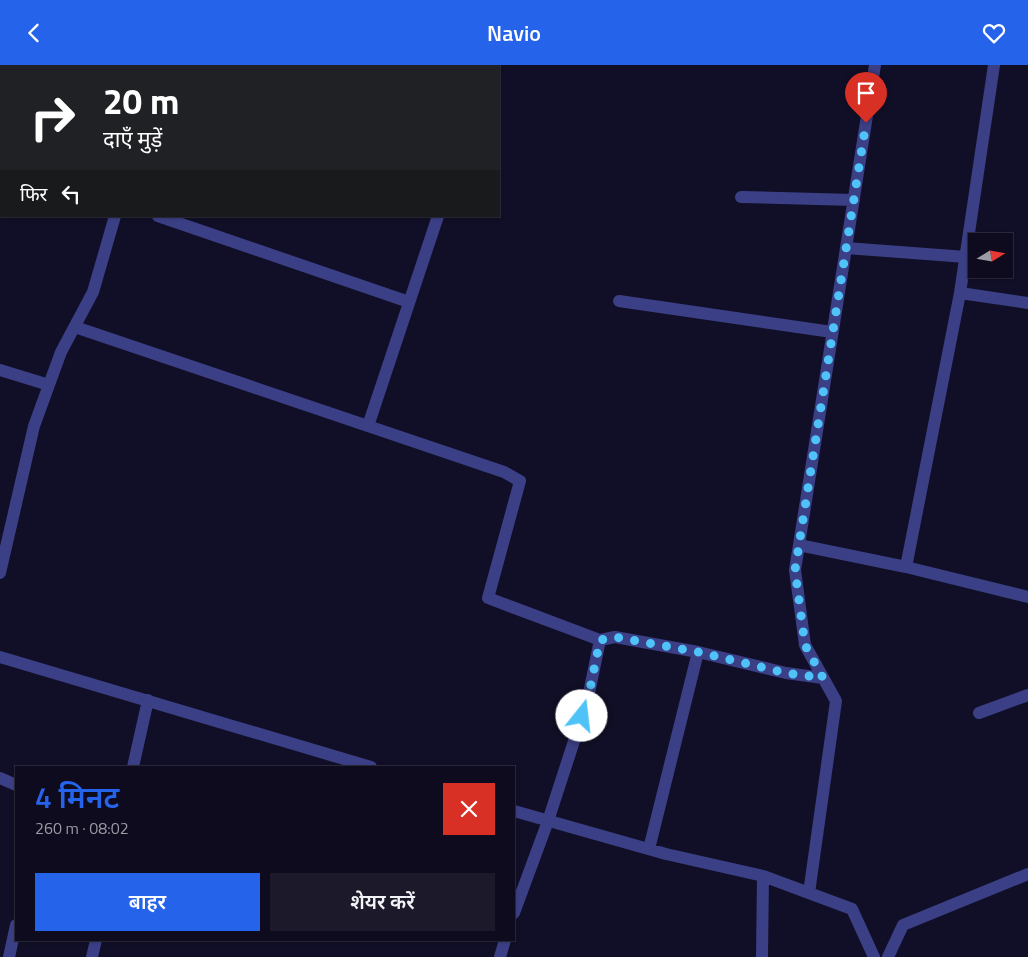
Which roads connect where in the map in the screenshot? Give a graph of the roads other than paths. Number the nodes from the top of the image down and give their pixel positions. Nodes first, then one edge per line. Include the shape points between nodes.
1 (876, 65) edge
2 (994, 65) edge
3 (741, 197) dead end
4 (854, 200) junction
5 (115, 217) edge
6 (161, 217) edge
7 (438, 217) edge
8 (846, 248) junction
9 (966, 257) junction
10 (960, 293) junction
11 (619, 301) dead end
12 (409, 302) junction
13 (1028, 303) edge
14 (75, 327) junction
15 (832, 332) junction
16 (0, 371) edge
17 (49, 385) junction
18 (368, 426) junction
19 (798, 545) junction
20 (906, 567) junction
21 (0, 573) edge
22 (1028, 597) edge
23 (600, 640) junction
24 (698, 652) junction
25 (0, 657) edge
26 (823, 678) junction
27 (1028, 695) edge
28 (148, 700) junction
29 (979, 713) dead end
30 (133, 766) edge
31 (368, 766) edge
32 (0, 778) edge
33 (15, 785) edge
34 (515, 811) edge
35 (548, 821) junction
36 (648, 849) junction
37 (1028, 873) edge
38 (763, 876) junction
39 (809, 893) junction
40 (515, 910) edge
41 (15, 930) edge
42 (96, 941) edge
43 (505, 941) edge
44 (9, 957) edge
45 (92, 957) edge
46 (500, 957) edge
47 (762, 957) edge
48 (874, 957) edge
49 (888, 957) edge

1 - 4 street
2 - 9 street
3 - 4 street
4 - 8 street
5 - 14 street via 93,292
6 - 12 street
7 - 12 street
8 - 9 street
8 - 15 street
9 - 10 street
10 - 13 street
10 - 20 street
11 - 15 street
12 - 18 street
14 - 17 street via 61,352
14 - 18 street
15 - 19 street
16 - 17 street
17 - 21 street via 34,426
18 - 23 street via 504,472 520,481 488,598
19 - 20 street
19 - 26 street via 795,570 805,645
20 - 22 street
23 - 24 street via 615,637
23 - 35 street via 588,699
24 - 26 street via 786,673
24 - 36 street
25 - 28 street
26 - 39 street via 836,701
27 - 29 street
28 - 30 street
28 - 31 street
32 - 33 street
34 - 35 street
35 - 36 street
35 - 40 street
36 - 38 street
37 - 49 street via 903,925
38 - 39 street
38 - 47 street
39 - 48 street via 852,909
41 - 44 street
42 - 45 street
43 - 46 street

